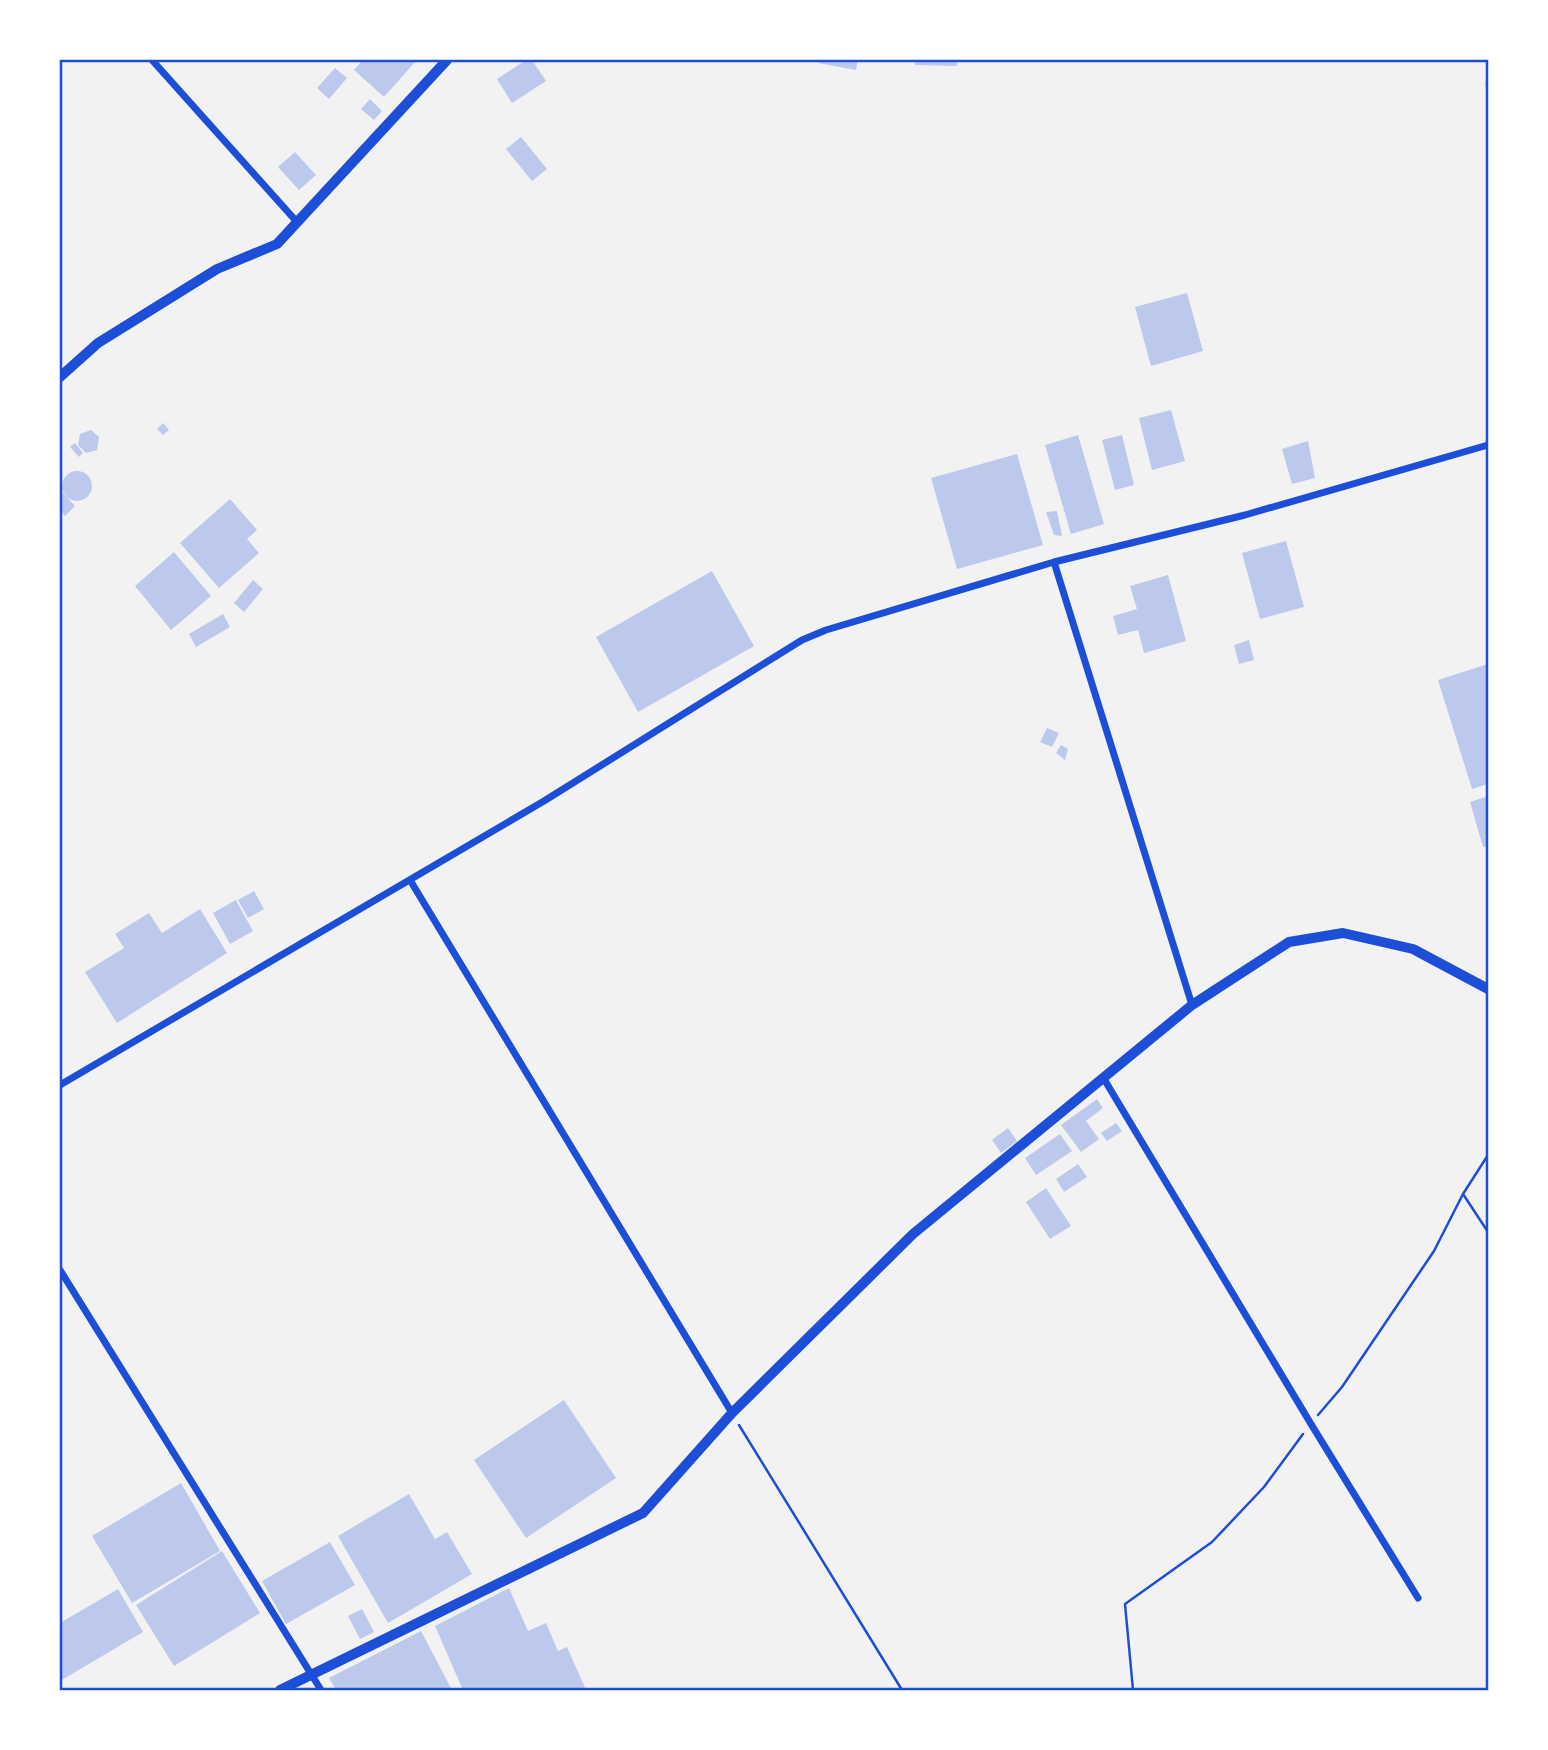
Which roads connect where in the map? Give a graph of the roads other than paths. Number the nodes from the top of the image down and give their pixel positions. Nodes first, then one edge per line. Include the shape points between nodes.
1 (152, 60) edge
2 (447, 60) edge
3 (296, 222) junction
4 (60, 377) edge
5 (1489, 445) edge
6 (1054, 562) junction
7 (410, 880) junction
8 (1489, 989) edge
9 (1192, 1005) junction
10 (1104, 1079) junction
11 (60, 1086) edge
12 (60, 1270) edge
13 (732, 1413) junction
14 (1418, 1598) dead end
15 (312, 1675) junction
16 (280, 1690) edge
17 (321, 1690) edge

1 - 3 street
2 - 3 street
3 - 4 street via 277,244 217,269 98,344
5 - 6 street via 1245,515
6 - 7 street via 802,640
6 - 9 street
7 - 11 street
7 - 13 street
8 - 9 street via 1413,949 1343,933 1289,942
9 - 10 street
10 - 13 street via 913,1234
10 - 14 street
12 - 15 street
13 - 15 street via 643,1513
15 - 16 street
15 - 17 street

